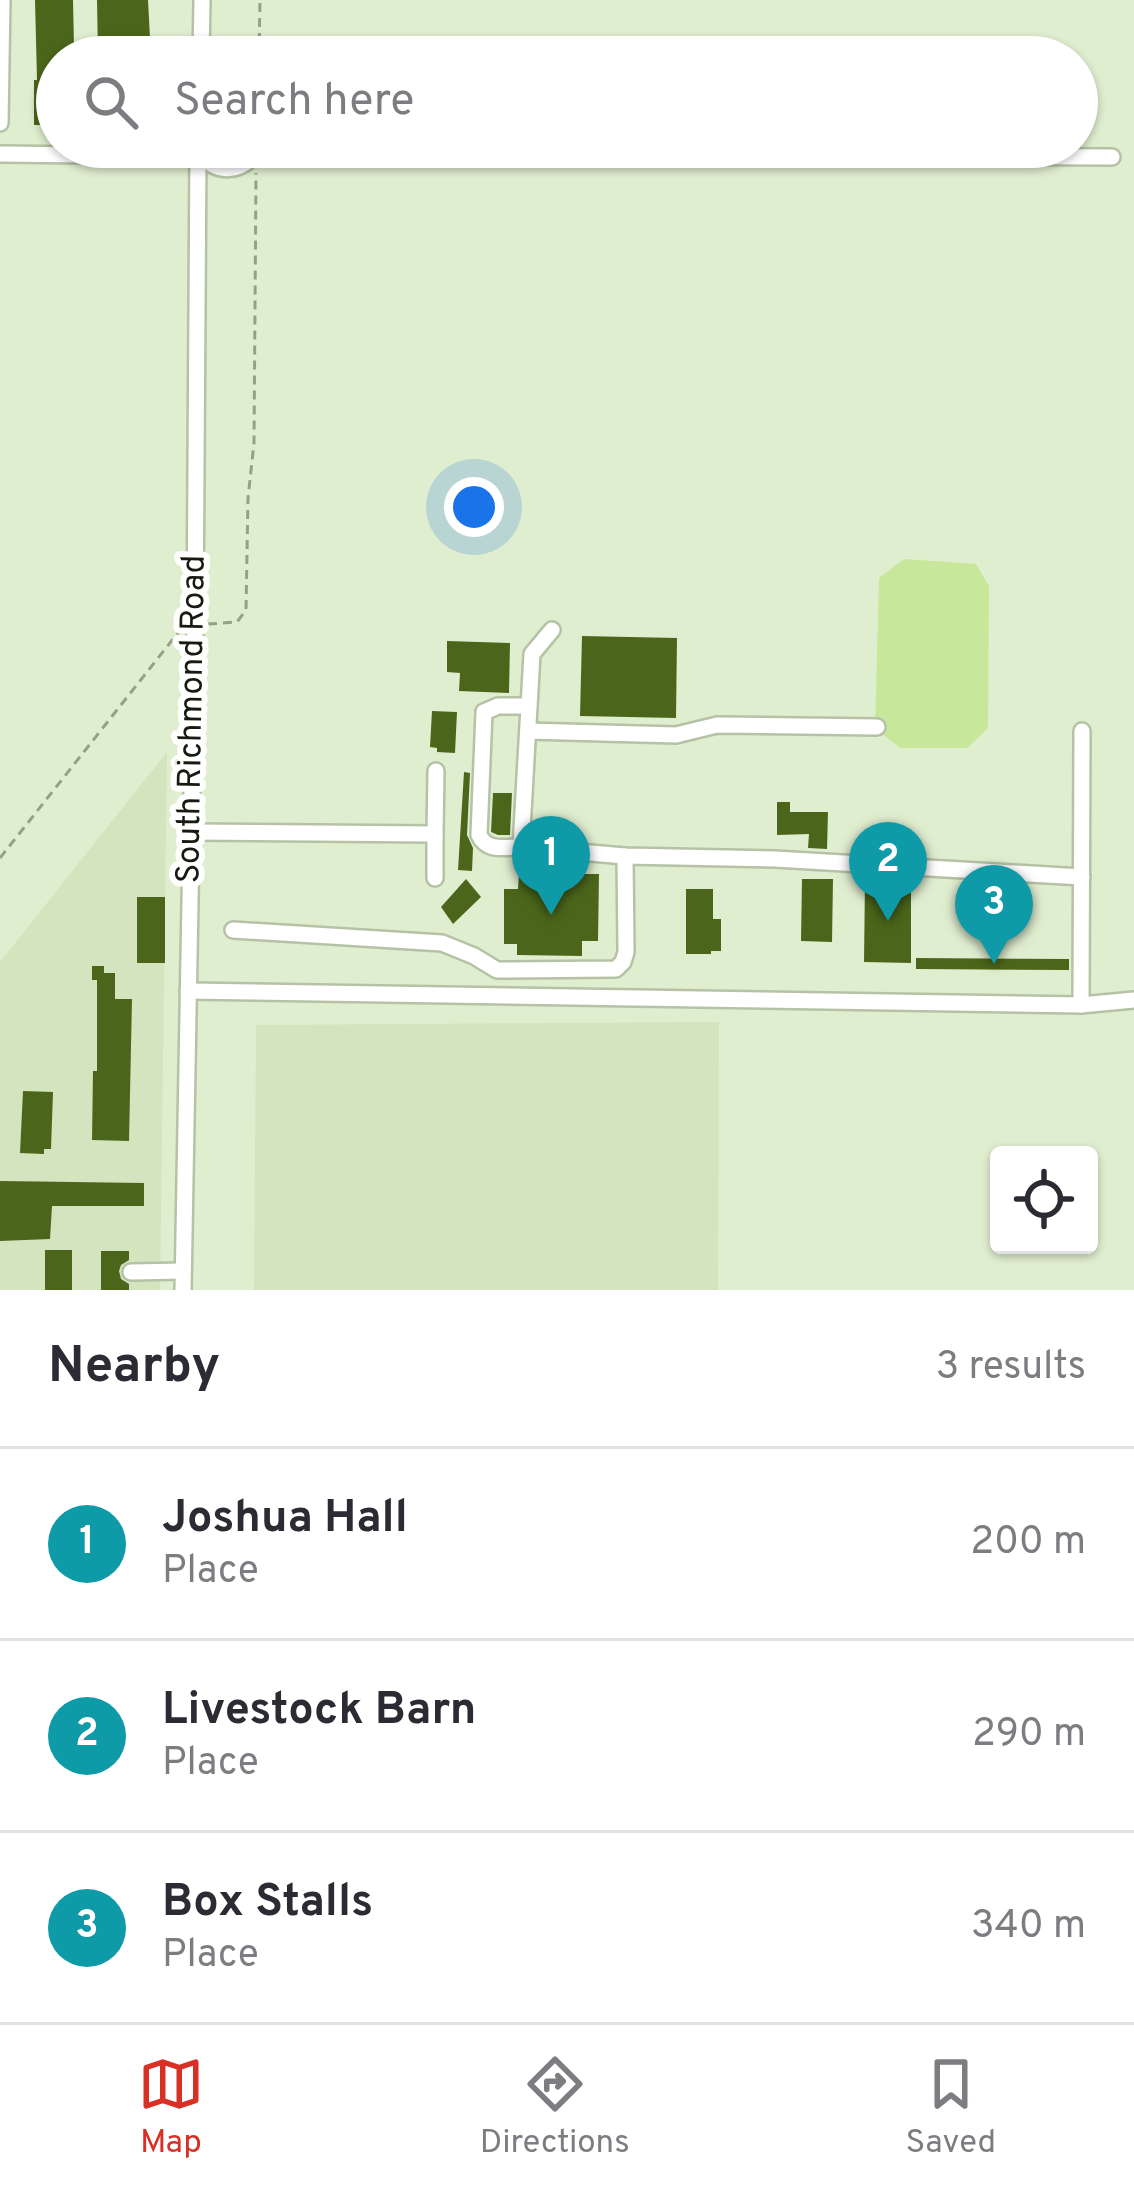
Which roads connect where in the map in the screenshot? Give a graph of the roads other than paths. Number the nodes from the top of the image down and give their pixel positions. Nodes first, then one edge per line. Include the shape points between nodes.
1 (2, 0) edge
2 (202, 0) edge
3 (201, 36) edge
4 (0, 123) edge
5 (0, 154) edge
6 (36, 154) edge
7 (1098, 157) edge
8 (1112, 157) dead end
9 (200, 168) edge
10 (552, 630) dead end
11 (529, 706) junction
12 (877, 727) dead end
13 (528, 731) junction
14 (1082, 731) dead end
15 (436, 771) dead end
16 (191, 832) junction
17 (435, 834) junction
18 (521, 848) junction
19 (625, 856) junction
20 (1082, 877) junction
21 (435, 878) dead end
22 (233, 930) dead end
23 (188, 991) junction
24 (1134, 1000) edge
25 (1081, 1005) junction
26 (183, 1271) junction
27 (131, 1272) dead end
28 (183, 1290) edge

1 - 4 street
2 - 3 street
5 - 6 street
7 - 8 street
9 - 16 street, South Richmond Road
10 - 11 street via 532,653
11 - 13 street
11 - 18 street via 484,712 479,835 489,848
12 - 13 street
13 - 18 street
14 - 20 street
15 - 17 street
16 - 17 street
16 - 23 street, South Richmond Road
17 - 21 street
18 - 19 street
19 - 20 street
19 - 22 street via 626,952 616,969 497,970 442,943
20 - 25 street
23 - 25 street
23 - 26 street, South Richmond Road
24 - 25 street
26 - 27 street
26 - 28 street, South Richmond Road

